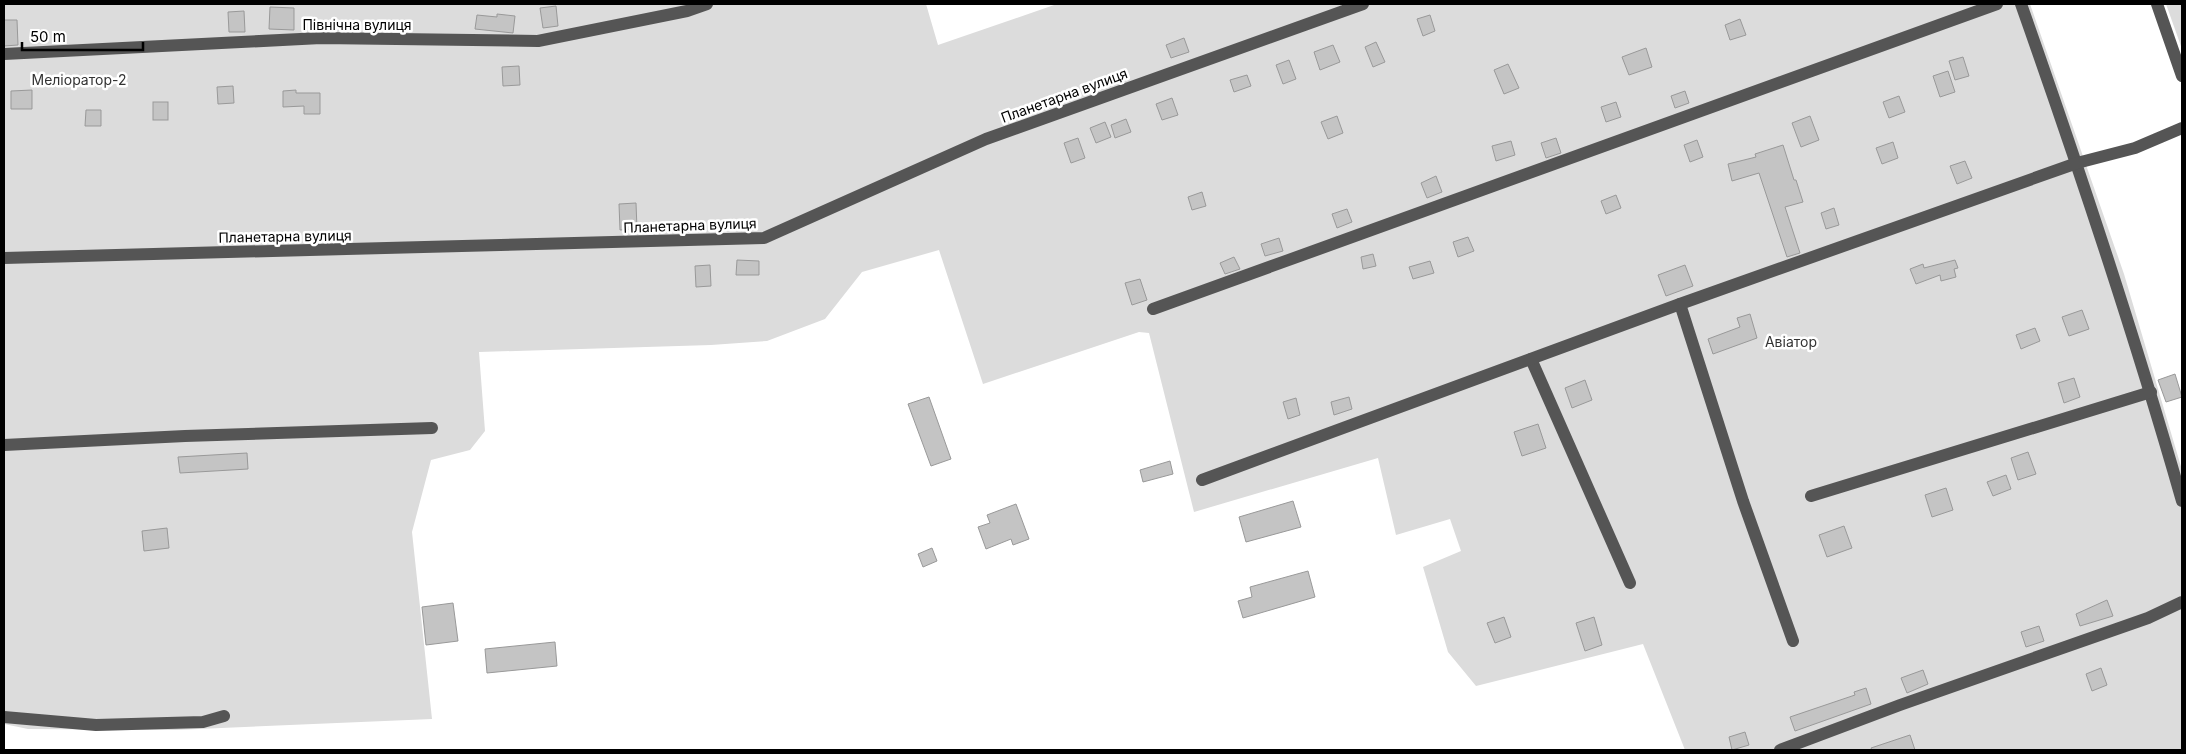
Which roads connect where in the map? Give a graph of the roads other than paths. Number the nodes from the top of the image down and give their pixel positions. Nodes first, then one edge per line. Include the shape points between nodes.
1 (707, 4) edge
2 (1363, 4) edge
3 (1997, 4) edge
4 (2021, 4) edge
5 (2157, 4) edge
6 (4, 54) edge
7 (2182, 76) edge
8 (2182, 128) edge
9 (2077, 163) junction
10 (4, 258) edge
11 (1680, 304) junction
12 (1153, 309) dead end
13 (1531, 359) junction
14 (2151, 392) junction
15 (432, 428) dead end
16 (4, 445) edge
17 (1202, 480) dead end
18 (1811, 496) dead end
19 (2182, 501) edge
20 (1630, 583) dead end
21 (2182, 602) edge
22 (1792, 641) dead end
23 (224, 716) dead end
24 (4, 717) edge
25 (1780, 750) edge

1 - 6 street, Північна вулиця via 687,11 538,41 321,38
2 - 10 street, Планетарна вулиця via 986,139 764,238
3 - 12 street
4 - 9 street
5 - 7 street
8 - 9 street via 2135,148
9 - 11 street
9 - 14 street
11 - 13 street
11 - 22 street
13 - 17 street
13 - 20 street
14 - 18 street
14 - 19 street
15 - 16 street
21 - 25 street via 2148,618
23 - 24 street via 203,722 96,725

